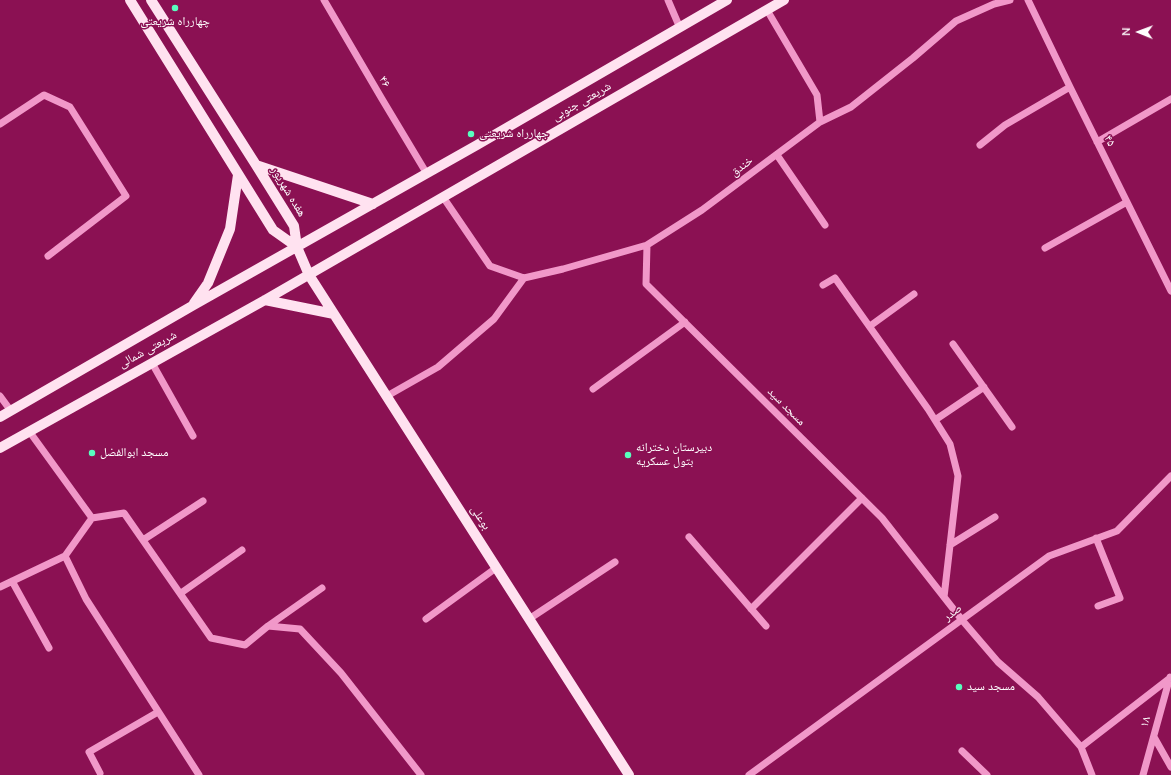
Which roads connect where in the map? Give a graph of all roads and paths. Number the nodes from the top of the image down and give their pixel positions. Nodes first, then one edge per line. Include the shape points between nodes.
1 (130, 0) edge
2 (151, 0) edge
3 (324, 0) edge
4 (668, 0) edge
5 (727, 0) edge
6 (784, 0) edge
7 (1010, 0) edge
8 (1028, 0) edge
9 (767, 10) junction
10 (680, 28) junction
11 (1070, 88) junction
12 (1171, 99) edge
13 (820, 122) junction
14 (0, 124) edge
15 (1097, 142) junction
16 (980, 145) dead end
17 (777, 155) junction
18 (256, 165) junction
19 (427, 174) junction
20 (238, 175) junction
21 (443, 197) junction
22 (1127, 202) junction
23 (372, 204) junction
24 (825, 225) dead end
25 (647, 245) junction
26 (298, 247) junction
27 (1046, 248) dead end
28 (48, 256) dead end
29 (309, 274) junction
30 (524, 278) junction
31 (823, 285) dead end
32 (1171, 291) edge
33 (914, 294) dead end
34 (265, 300) junction
35 (192, 306) junction
36 (334, 314) junction
37 (685, 322) junction
38 (870, 326) junction
39 (953, 344) dead end
40 (152, 363) junction
41 (984, 387) junction
42 (593, 389) dead end
43 (0, 396) edge
44 (387, 396) junction
45 (11, 411) junction
46 (0, 417) edge
47 (935, 420) junction
48 (1012, 427) dead end
49 (29, 431) junction
50 (193, 436) dead end
51 (0, 448) edge
52 (1171, 476) edge
53 (862, 498) junction
54 (203, 501) dead end
55 (92, 518) junction
56 (995, 518) dead end
57 (689, 537) dead end
58 (1096, 538) junction
59 (143, 540) junction
60 (950, 545) junction
61 (242, 550) dead end
62 (65, 556) junction
63 (615, 562) dead end
64 (496, 568) junction
65 (12, 581) junction
66 (0, 587) edge
67 (322, 588) dead end
68 (180, 593) junction
69 (944, 597) junction
70 (1098, 606) dead end
71 (751, 609) junction
72 (426, 619) dead end
73 (529, 619) junction
74 (962, 620) junction
75 (268, 626) junction
76 (766, 626) dead end
77 (48, 648) dead end
78 (1171, 676) edge
79 (158, 712) junction
80 (1154, 737) junction
81 (1081, 747) junction
82 (962, 751) dead end
83 (1171, 767) edge
84 (100, 773) dead end
85 (199, 775) edge
86 (421, 775) edge
87 (629, 775) edge
88 (750, 775) edge
89 (988, 775) edge
90 (1092, 775) edge
91 (1143, 775) edge

1 - 20 main road
2 - 18 main road, هفده شهریور
3 - 19 street, ۴۶
4 - 10 street
5 - 10 main road, شریعتی جنوبی
6 - 9 main road, شریعتی جنوبی
7 - 13 street, خندق via 994,4 956,21 850,107
8 - 11 street, ۴۵
9 - 13 street via 817,96
9 - 21 main road, شریعتی جنوبی
10 - 19 main road, شریعتی جنوبی
11 - 15 street, ۴۵
11 - 16 street via 1005,125
12 - 15 street
13 - 17 street, خندق
14 - 28 street via 44,95 70,107 126,196
15 - 22 street, ۴۵
17 - 24 street
17 - 25 street, خندق via 702,210
18 - 23 main road
18 - 26 main road, هفده شهریور via 294,226
19 - 23 main road, شریعتی جنوبی
20 - 26 main road via 273,230
20 - 35 main road via 230,229 208,283
21 - 29 main road, شریعتی جنوبی
21 - 30 street via 490,266
22 - 27 street
22 - 32 street, ۴۵
23 - 26 main road, شریعتی جنوبی
25 - 30 street, خندق
25 - 37 street via 646,284
26 - 29 main road, هفده شهریور
26 - 35 main road, شریعتی شمالی
29 - 34 main road, شریعتی شمالی
29 - 36 main road, بوعلی
30 - 44 street via 494,319 438,367
31 - 38 street via 835,278
33 - 38 street
34 - 36 main road
34 - 40 main road, شریعتی شمالی
35 - 45 main road, شریعتی شمالی
36 - 44 main road, بوعلی
37 - 42 street
37 - 53 street, مسجد سید
38 - 47 street
39 - 41 street
40 - 49 main road, شریعتی شمالی
40 - 50 street
41 - 47 street
41 - 48 street
43 - 45 street
44 - 64 main road, بوعلی
45 - 46 main road, شریعتی شمالی
47 - 60 street via 950,444 958,476
49 - 51 main road, شریعتی شمالی
49 - 55 street
52 - 58 street, صدر via 1117,531
53 - 69 street, مسجد سید via 882,518
53 - 71 street
54 - 59 street
55 - 59 street via 124,513
55 - 62 street
56 - 60 street
57 - 71 street
58 - 70 street via 1120,598
58 - 74 street, صدر via 1049,556
59 - 68 street
60 - 69 street
61 - 68 street
62 - 65 street
62 - 79 street via 86,599
63 - 73 street
64 - 72 street
64 - 73 main road, بوعلی
65 - 66 street
65 - 77 street
67 - 75 street
68 - 75 street via 211,638 245,645
69 - 74 street, مسجد سید
71 - 76 street
73 - 87 main road, بوعلی
74 - 81 street, مسجد سید via 998,662 1038,697
74 - 88 street, صدر
75 - 86 street via 300,629 341,673
78 - 80 street, ۱۸
78 - 81 street
79 - 84 street via 89,752
79 - 85 street
80 - 83 street
80 - 91 street, ۱۸
81 - 90 street, مسجد سید
82 - 89 street

